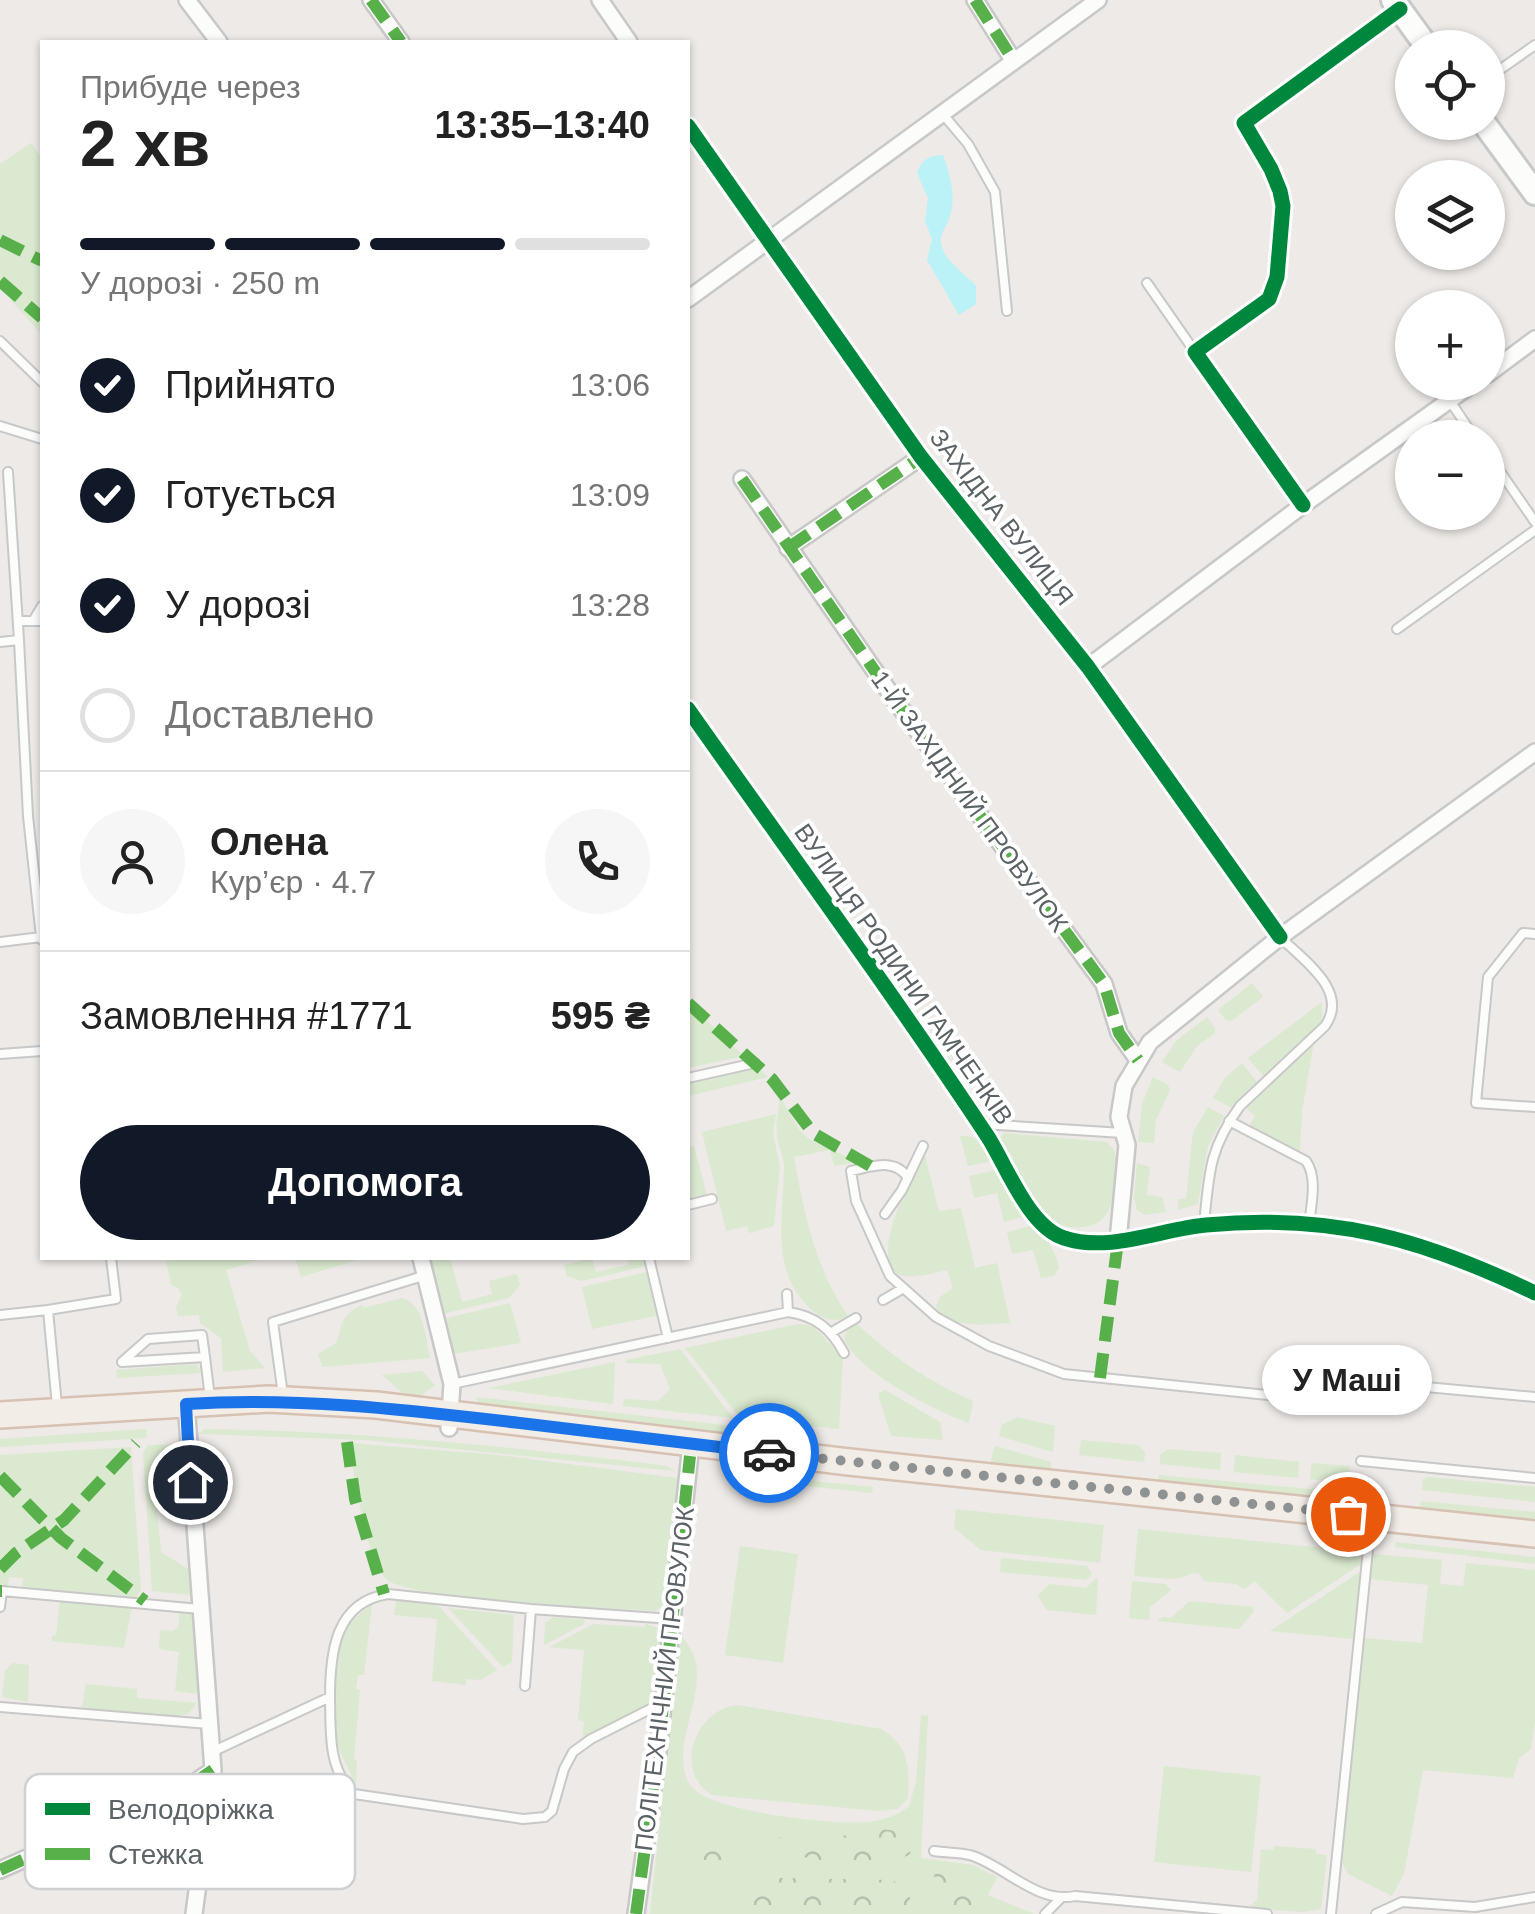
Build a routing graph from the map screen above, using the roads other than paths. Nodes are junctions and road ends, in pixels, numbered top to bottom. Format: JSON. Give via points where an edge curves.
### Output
{"nodes":[{"id":1,"x":187,"y":0,"type":"edge"},
{"id":2,"x":371,"y":0,"type":"edge"},
{"id":3,"x":600,"y":0,"type":"edge"},
{"id":4,"x":975,"y":0,"type":"edge"},
{"id":5,"x":1098,"y":0,"type":"edge"},
{"id":6,"x":1397,"y":5,"type":"edge"},
{"id":7,"x":1415,"y":30,"type":"edge"},
{"id":8,"x":217,"y":40,"type":"edge"},
{"id":9,"x":400,"y":40,"type":"edge"},
{"id":10,"x":628,"y":40,"type":"edge"},
{"id":11,"x":1535,"y":45,"type":"edge"},
{"id":12,"x":1013,"y":60,"type":"junction"},
{"id":13,"x":1505,"y":66,"type":"edge"},
{"id":14,"x":942,"y":112,"type":"junction"},
{"id":15,"x":690,"y":129,"type":"edge"},
{"id":16,"x":1496,"y":140,"type":"edge"},
{"id":17,"x":1535,"y":193,"type":"edge"},
{"id":18,"x":768,"y":242,"type":"junction"},
{"id":19,"x":1146,"y":282,"type":"dead end"},
{"id":20,"x":690,"y":298,"type":"edge"},
{"id":21,"x":1007,"y":311,"type":"dead end"},
{"id":22,"x":1535,"y":339,"type":"edge"},
{"id":23,"x":0,"y":340,"type":"edge"},
{"id":24,"x":1195,"y":352,"type":"junction"},
{"id":25,"x":1505,"y":361,"type":"edge"},
{"id":26,"x":40,"y":380,"type":"edge"},
{"id":27,"x":1450,"y":401,"type":"joint"},
{"id":28,"x":1463,"y":420,"type":"edge"},
{"id":29,"x":2,"y":424,"type":"edge"},
{"id":30,"x":40,"y":437,"type":"edge"},
{"id":31,"x":922,"y":457,"type":"junction"},
{"id":32,"x":8,"y":472,"type":"dead end"},
{"id":33,"x":742,"y":479,"type":"dead end"},
{"id":34,"x":1505,"y":479,"type":"edge"},
{"id":35,"x":1303,"y":505,"type":"junction"},
{"id":36,"x":1535,"y":522,"type":"edge"},
{"id":37,"x":1535,"y":530,"type":"edge"},
{"id":38,"x":788,"y":548,"type":"junction"},
{"id":39,"x":18,"y":621,"type":"junction"},
{"id":40,"x":38,"y":621,"type":"edge"},
{"id":41,"x":1396,"y":630,"type":"dead end"},
{"id":42,"x":19,"y":640,"type":"junction"},
{"id":43,"x":0,"y":642,"type":"edge"},
{"id":44,"x":1088,"y":667,"type":"junction"},
{"id":45,"x":690,"y":712,"type":"edge"},
{"id":46,"x":1535,"y":752,"type":"edge"},
{"id":47,"x":40,"y":921,"type":"edge"},
{"id":48,"x":1535,"y":934,"type":"edge"},
{"id":49,"x":1280,"y":937,"type":"junction"},
{"id":50,"x":40,"y":939,"type":"edge"},
{"id":51,"x":0,"y":942,"type":"edge"},
{"id":52,"x":40,"y":1050,"type":"edge"},
{"id":53,"x":0,"y":1054,"type":"edge"},
{"id":54,"x":1138,"y":1060,"type":"junction"},
{"id":55,"x":755,"y":1063,"type":"dead end"},
{"id":56,"x":690,"y":1078,"type":"edge"},
{"id":57,"x":1535,"y":1108,"type":"edge"},
{"id":58,"x":1229,"y":1121,"type":"junction"},
{"id":59,"x":977,"y":1124,"type":"junction"},
{"id":60,"x":1122,"y":1133,"type":"junction"},
{"id":61,"x":923,"y":1146,"type":"dead end"},
{"id":62,"x":908,"y":1178,"type":"junction"},
{"id":63,"x":712,"y":1199,"type":"dead end"},
{"id":64,"x":690,"y":1204,"type":"edge"},
{"id":65,"x":885,"y":1214,"type":"dead end"},
{"id":66,"x":1309,"y":1224,"type":"junction"},
{"id":67,"x":1204,"y":1225,"type":"junction"},
{"id":68,"x":1118,"y":1241,"type":"junction"},
{"id":69,"x":111,"y":1260,"type":"edge"},
{"id":70,"x":421,"y":1260,"type":"edge"},
{"id":71,"x":649,"y":1260,"type":"edge"},
{"id":72,"x":423,"y":1276,"type":"junction"},
{"id":73,"x":902,"y":1289,"type":"junction"},
{"id":74,"x":1535,"y":1293,"type":"edge"},
{"id":75,"x":787,"y":1294,"type":"dead end"},
{"id":76,"x":884,"y":1300,"type":"dead end"},
{"id":77,"x":48,"y":1310,"type":"junction"},
{"id":78,"x":788,"y":1312,"type":"junction"},
{"id":79,"x":0,"y":1315,"type":"edge"},
{"id":80,"x":856,"y":1318,"type":"dead end"},
{"id":81,"x":832,"y":1332,"type":"junction"},
{"id":82,"x":668,"y":1338,"type":"junction"},
{"id":83,"x":844,"y":1353,"type":"dead end"},
{"id":84,"x":205,"y":1357,"type":"junction"},
{"id":85,"x":452,"y":1384,"type":"junction"},
{"id":86,"x":1535,"y":1397,"type":"edge"},
{"id":87,"x":284,"y":1400,"type":"junction"},
{"id":88,"x":195,"y":1407,"type":"junction"},
{"id":89,"x":57,"y":1411,"type":"junction"},
{"id":90,"x":0,"y":1415,"type":"edge"},
{"id":91,"x":450,"y":1422,"type":"junction"},
{"id":92,"x":0,"y":1426,"type":"edge"},
{"id":93,"x":691,"y":1450,"type":"junction"},
{"id":94,"x":1360,"y":1460,"type":"dead end"},
{"id":95,"x":1535,"y":1478,"type":"edge"},
{"id":96,"x":1371,"y":1522,"type":"junction"},
{"id":97,"x":1535,"y":1534,"type":"edge"},
{"id":98,"x":1535,"y":1545,"type":"edge"},
{"id":99,"x":0,"y":1606,"type":"edge"},
{"id":100,"x":200,"y":1609,"type":"junction"},
{"id":101,"x":530,"y":1609,"type":"junction"},
{"id":102,"x":672,"y":1619,"type":"junction"},
{"id":103,"x":525,"y":1686,"type":"dead end"},
{"id":104,"x":330,"y":1697,"type":"junction"},
{"id":105,"x":664,"y":1701,"type":"junction"},
{"id":106,"x":0,"y":1707,"type":"edge"},
{"id":107,"x":209,"y":1724,"type":"junction"},
{"id":108,"x":212,"y":1752,"type":"junction"},
{"id":109,"x":213,"y":1770,"type":"junction"},
{"id":110,"x":207,"y":1774,"type":"edge"},
{"id":111,"x":212,"y":1774,"type":"edge"},
{"id":112,"x":340,"y":1774,"type":"edge"},
{"id":113,"x":355,"y":1794,"type":"edge"},
{"id":114,"x":934,"y":1852,"type":"dead end"},
{"id":115,"x":25,"y":1859,"type":"edge"},
{"id":116,"x":0,"y":1870,"type":"edge"},
{"id":117,"x":197,"y":1889,"type":"edge"},
{"id":118,"x":1535,"y":1897,"type":"edge"},
{"id":119,"x":1060,"y":1900,"type":"junction"},
{"id":120,"x":194,"y":1914,"type":"edge"},
{"id":121,"x":636,"y":1914,"type":"edge"},
{"id":122,"x":1045,"y":1914,"type":"edge"},
{"id":123,"x":1267,"y":1914,"type":"edge"},
{"id":124,"x":1331,"y":1914,"type":"edge"},
{"id":125,"x":1376,"y":1914,"type":"edge"}],
"edges":[{"from":1,"to":8,"type":"street"},
{"from":2,"to":9,"type":"street"},
{"from":3,"to":10,"type":"street"},
{"from":4,"to":12,"type":"street"},
{"from":5,"to":12,"type":"street"},
{"from":6,"to":7,"type":"street"},
{"from":6,"to":24,"type":"street","via":[[1244,123],[1272,169],[1283,206],[1276,277],[1269,299]]},
{"from":11,"to":13,"type":"lane"},
{"from":12,"to":14,"type":"street"},
{"from":14,"to":18,"type":"street"},
{"from":14,"to":21,"type":"lane","via":[[994,192]]},
{"from":15,"to":18,"type":"street","name":"ЗАХІДНА ВУЛИЦЯ"},
{"from":16,"to":17,"type":"street"},
{"from":18,"to":20,"type":"street"},
{"from":18,"to":31,"type":"street","name":"ЗАХІДНА ВУЛИЦЯ"},
{"from":19,"to":24,"type":"lane"},
{"from":22,"to":25,"type":"street"},
{"from":23,"to":26,"type":"lane"},
{"from":24,"to":35,"type":"street"},
{"from":27,"to":28,"type":"lane"},
{"from":27,"to":35,"type":"street"},
{"from":29,"to":30,"type":"lane"},
{"from":31,"to":38,"type":"street"},
{"from":31,"to":44,"type":"street","name":"ЗАХІДНА ВУЛИЦЯ"},
{"from":32,"to":39,"type":"lane"},
{"from":33,"to":38,"type":"street","name":"1-Й ЗАХІДНИЙ ПРОВУЛОК"},
{"from":34,"to":36,"type":"lane"},
{"from":35,"to":44,"type":"street"},
{"from":37,"to":41,"type":"lane"},
{"from":38,"to":54,"type":"street","name":"1-Й ЗАХІДНИЙ ПРОВУЛОК","via":[[1104,984],[1118,1033]]},
{"from":39,"to":40,"type":"lane"},
{"from":39,"to":42,"type":"lane"},
{"from":42,"to":43,"type":"lane"},
{"from":42,"to":47,"type":"lane"},
{"from":44,"to":49,"type":"street","name":"ЗАХІДНА ВУЛИЦЯ"},
{"from":45,"to":59,"type":"street","name":"ВУЛИЦЯ РОДИНИ ГАМЧЕНКІВ"},
{"from":46,"to":49,"type":"street"},
{"from":48,"to":57,"type":"lane","via":[[1523,933],[1488,977],[1476,1103]]},
{"from":49,"to":54,"type":"street","via":[[1150,1042]]},
{"from":49,"to":58,"type":"lane","via":[[1331,992],[1333,1009]]},
{"from":50,"to":51,"type":"lane"},
{"from":52,"to":53,"type":"lane"},
{"from":54,"to":60,"type":"street","via":[[1124,1086]]},
{"from":55,"to":56,"type":"lane"},
{"from":58,"to":66,"type":"lane","via":[[1306,1161],[1313,1180]]},
{"from":58,"to":67,"type":"lane","via":[[1212,1157]]},
{"from":59,"to":60,"type":"lane"},
{"from":59,"to":68,"type":"street","name":"ВУЛИЦЯ РОДИНИ ГАМЧЕНКІВ","via":[[1041,1224],[1064,1238]]},
{"from":60,"to":68,"type":"street","via":[[1127,1145]]},
{"from":61,"to":62,"type":"lane"},
{"from":62,"to":65,"type":"lane"},
{"from":62,"to":73,"type":"lane","via":[[893,1166],[851,1172],[875,1248]]},
{"from":63,"to":64,"type":"lane"},
{"from":66,"to":67,"type":"street"},
{"from":66,"to":74,"type":"street","via":[[1416,1242]]},
{"from":67,"to":68,"type":"street"},
{"from":69,"to":77,"type":"lane","via":[[116,1299]]},
{"from":70,"to":72,"type":"street"},
{"from":71,"to":82,"type":"lane"},
{"from":72,"to":85,"type":"street"},
{"from":72,"to":87,"type":"lane","via":[[273,1322]]},
{"from":73,"to":76,"type":"lane"},
{"from":73,"to":86,"type":"lane","via":[[966,1335],[1064,1374],[1335,1402],[1372,1382]]},
{"from":75,"to":78,"type":"lane"},
{"from":77,"to":79,"type":"lane"},
{"from":77,"to":89,"type":"lane"},
{"from":78,"to":81,"type":"lane"},
{"from":78,"to":82,"type":"lane"},
{"from":80,"to":81,"type":"lane"},
{"from":81,"to":83,"type":"lane"},
{"from":82,"to":85,"type":"lane"},
{"from":84,"to":84,"type":"lane","via":[[202,1335],[148,1339],[122,1362]]},
{"from":84,"to":88,"type":"lane"},
{"from":85,"to":91,"type":"street"},
{"from":87,"to":88,"type":"main road"},
{"from":87,"to":91,"type":"main road","via":[[376,1406]]},
{"from":88,"to":89,"type":"main road"},
{"from":88,"to":91,"type":"main road"},
{"from":88,"to":92,"type":"main road"},
{"from":88,"to":100,"type":"street"},
{"from":89,"to":90,"type":"main road"},
{"from":91,"to":93,"type":"main road"},
{"from":93,"to":96,"type":"main road"},
{"from":93,"to":102,"type":"street","name":"ПОЛІТЕХНІЧНИЙ ПРОВУЛОК"},
{"from":94,"to":95,"type":"lane"},
{"from":96,"to":97,"type":"main road"},
{"from":96,"to":98,"type":"main road"},
{"from":96,"to":124,"type":"lane"},
{"from":99,"to":100,"type":"lane","via":[[2,1590]]},
{"from":100,"to":107,"type":"street"},
{"from":101,"to":102,"type":"lane"},
{"from":101,"to":103,"type":"lane"},
{"from":101,"to":104,"type":"lane","via":[[378,1596],[338,1631]]},
{"from":102,"to":105,"type":"street","name":"ПОЛІТЕХНІЧНИЙ ПРОВУЛОК"},
{"from":104,"to":108,"type":"lane"},
{"from":104,"to":112,"type":"lane"},
{"from":105,"to":113,"type":"lane","via":[[580,1746],[567,1760],[545,1817]]},
{"from":105,"to":121,"type":"street","name":"ПОЛІТЕХНІЧНИЙ ПРОВУЛОК"},
{"from":106,"to":107,"type":"lane"},
{"from":107,"to":108,"type":"street"},
{"from":108,"to":109,"type":"street"},
{"from":109,"to":110,"type":"street"},
{"from":109,"to":111,"type":"street"},
{"from":114,"to":119,"type":"lane","via":[[974,1856]]},
{"from":115,"to":116,"type":"street"},
{"from":117,"to":120,"type":"street"},
{"from":118,"to":125,"type":"lane","via":[[1475,1907],[1402,1902]]},
{"from":119,"to":122,"type":"lane"},
{"from":119,"to":123,"type":"lane","via":[[1075,1896]]}]}
